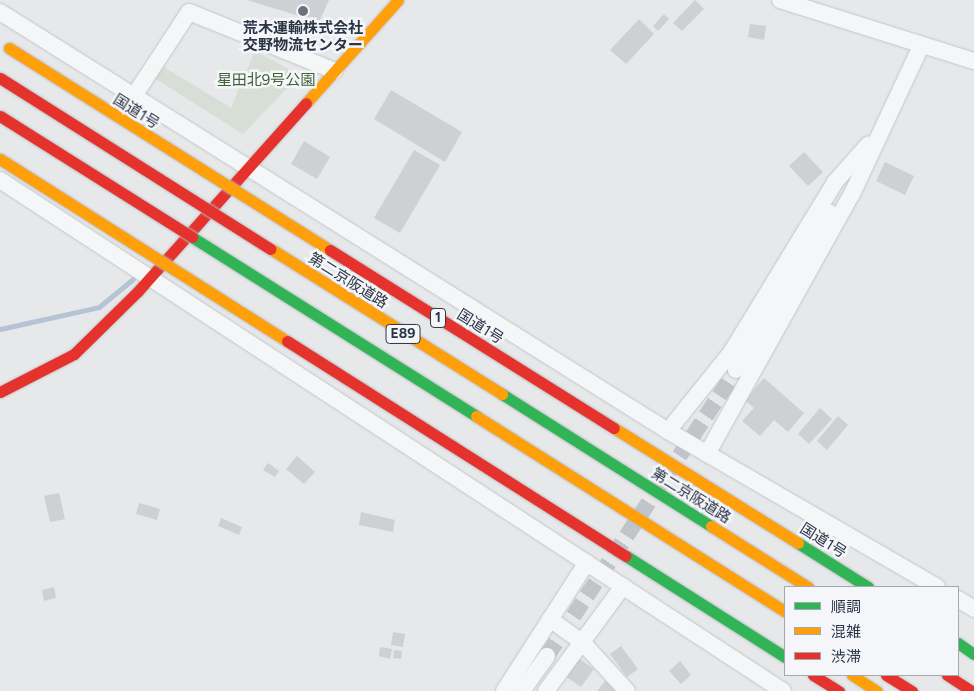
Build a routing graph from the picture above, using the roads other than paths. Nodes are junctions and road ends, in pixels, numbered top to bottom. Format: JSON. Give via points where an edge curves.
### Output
{"nodes":[{"id":1,"x":398,"y":0,"type":"edge"},
{"id":2,"x":780,"y":0,"type":"edge"},
{"id":3,"x":0,"y":12,"type":"edge"},
{"id":4,"x":0,"y":43,"type":"edge"},
{"id":5,"x":921,"y":46,"type":"junction"},
{"id":6,"x":974,"y":61,"type":"edge"},
{"id":7,"x":335,"y":71,"type":"junction"},
{"id":8,"x":102,"y":76,"type":"junction"},
{"id":9,"x":0,"y":78,"type":"edge"},
{"id":10,"x":134,"y":96,"type":"junction"},
{"id":11,"x":107,"y":112,"type":"junction"},
{"id":12,"x":0,"y":116,"type":"edge"},
{"id":13,"x":877,"y":134,"type":"junction"},
{"id":14,"x":0,"y":159,"type":"edge"},
{"id":15,"x":247,"y":167,"type":"junction"},
{"id":16,"x":0,"y":180,"type":"edge"},
{"id":17,"x":359,"y":269,"type":"junction"},
{"id":18,"x":150,"y":278,"type":"junction"},
{"id":19,"x":486,"y":318,"type":"junction"},
{"id":20,"x":736,"y":370,"type":"tunnel mouth"},
{"id":21,"x":0,"y":392,"type":"edge"},
{"id":22,"x":668,"y":431,"type":"junction"},
{"id":23,"x":707,"y":454,"type":"junction"},
{"id":24,"x":622,"y":470,"type":"junction"},
{"id":25,"x":607,"y":499,"type":"junction"},
{"id":26,"x":736,"y":526,"type":"dead end"},
{"id":27,"x":772,"y":543,"type":"dead end"},
{"id":28,"x":587,"y":562,"type":"junction"},
{"id":29,"x":623,"y":586,"type":"junction"},
{"id":30,"x":806,"y":586,"type":"edge"},
{"id":31,"x":844,"y":586,"type":"edge"},
{"id":32,"x":866,"y":586,"type":"edge"},
{"id":33,"x":935,"y":586,"type":"edge"},
{"id":34,"x":959,"y":601,"type":"edge"},
{"id":35,"x":974,"y":609,"type":"edge"},
{"id":36,"x":784,"y":610,"type":"edge"},
{"id":37,"x":762,"y":613,"type":"dead end"},
{"id":38,"x":550,"y":619,"type":"junction"},
{"id":39,"x":584,"y":642,"type":"junction"},
{"id":40,"x":959,"y":644,"type":"edge"},
{"id":41,"x":974,"y":654,"type":"edge"},
{"id":42,"x":547,"y":656,"type":"tunnel mouth"},
{"id":43,"x":784,"y":656,"type":"edge"},
{"id":44,"x":816,"y":676,"type":"edge"},
{"id":45,"x":854,"y":676,"type":"edge"},
{"id":46,"x":888,"y":676,"type":"edge"},
{"id":47,"x":949,"y":676,"type":"edge"},
{"id":48,"x":504,"y":691,"type":"edge"},
{"id":49,"x":522,"y":691,"type":"edge"},
{"id":50,"x":546,"y":691,"type":"edge"},
{"id":51,"x":627,"y":691,"type":"edge"},
{"id":52,"x":783,"y":691,"type":"edge"},
{"id":53,"x":839,"y":691,"type":"edge"},
{"id":54,"x":877,"y":691,"type":"edge"},
{"id":55,"x":912,"y":691,"type":"edge"},
{"id":56,"x":972,"y":691,"type":"edge"}],
"edges":[{"from":1,"to":7,"type":"main road"},
{"from":2,"to":5,"type":"street"},
{"from":3,"to":8,"type":"street"},
{"from":4,"to":11,"type":"main road","name":"国道1号","number":"1","bridge":true},
{"from":5,"to":6,"type":"street"},
{"from":5,"to":13,"type":"street"},
{"from":7,"to":10,"type":"street","via":[[189,12]]},
{"from":7,"to":15,"type":"main road"},
{"from":8,"to":10,"type":"street"},
{"from":8,"to":11,"type":"street"},
{"from":9,"to":24,"type":"main road","name":"第二京阪道路","number":"E89","bridge":true},
{"from":10,"to":15,"type":"street"},
{"from":11,"to":17,"type":"main road","name":"国道1号","number":"1","bridge":true},
{"from":12,"to":25,"type":"main road","number":"E89","bridge":true},
{"from":13,"to":20,"type":"street"},
{"from":13,"to":22,"type":"street","via":[[836,182],[732,351]]},
{"from":13,"to":23,"type":"street","via":[[852,194]]},
{"from":14,"to":43,"type":"main road","bridge":true},
{"from":15,"to":18,"type":"main road"},
{"from":15,"to":19,"type":"street"},
{"from":16,"to":18,"type":"street"},
{"from":17,"to":19,"type":"street","via":[[440,311]]},
{"from":17,"to":32,"type":"main road","name":"国道1号","number":"1","bridge":true},
{"from":18,"to":21,"type":"main road","via":[[74,354]]},
{"from":18,"to":28,"type":"street"},
{"from":19,"to":22,"type":"street"},
{"from":22,"to":23,"type":"street"},
{"from":23,"to":33,"type":"street"},
{"from":24,"to":26,"type":"main road","bridge":true},
{"from":24,"to":30,"type":"main road","name":"第二京阪道路","number":"E89","bridge":true},
{"from":25,"to":36,"type":"main road","number":"E89","bridge":true},
{"from":25,"to":37,"type":"main road","bridge":true},
{"from":27,"to":31,"type":"main road"},
{"from":28,"to":29,"type":"street"},
{"from":28,"to":38,"type":"street"},
{"from":29,"to":39,"type":"street"},
{"from":29,"to":52,"type":"street"},
{"from":34,"to":35,"type":"street"},
{"from":38,"to":39,"type":"street"},
{"from":38,"to":48,"type":"street"},
{"from":39,"to":50,"type":"street"},
{"from":39,"to":51,"type":"street"},
{"from":40,"to":41,"type":"main road"},
{"from":42,"to":49,"type":"street"},
{"from":44,"to":53,"type":"main road"},
{"from":45,"to":54,"type":"main road"},
{"from":46,"to":55,"type":"main road"},
{"from":47,"to":56,"type":"main road"}]}
